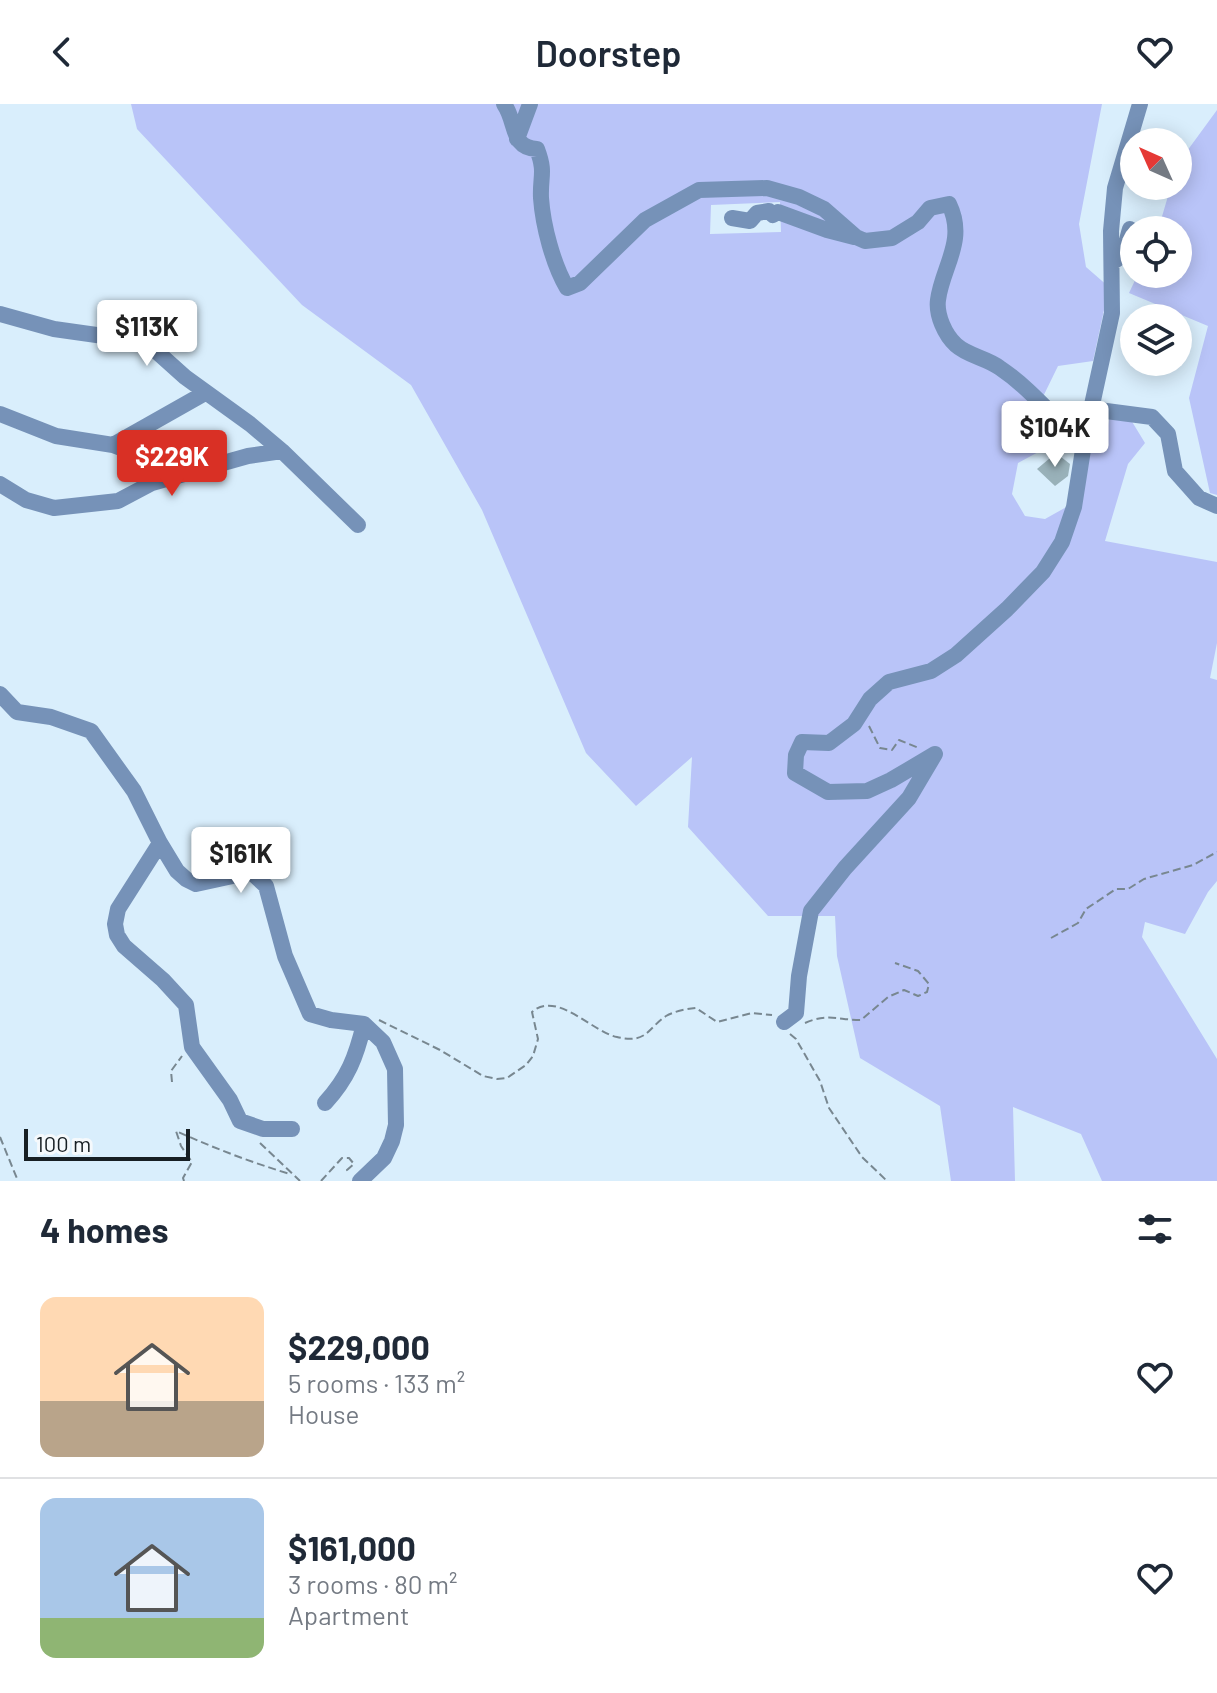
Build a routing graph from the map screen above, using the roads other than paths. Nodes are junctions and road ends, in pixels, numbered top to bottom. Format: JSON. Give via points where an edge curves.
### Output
{"nodes":[{"id":1,"x":504,"y":104,"type":"edge"},
{"id":2,"x":530,"y":104,"type":"edge"},
{"id":3,"x":1140,"y":104,"type":"edge"},
{"id":4,"x":517,"y":140,"type":"junction"},
{"id":5,"x":732,"y":218,"type":"dead end"},
{"id":6,"x":856,"y":237,"type":"junction"},
{"id":7,"x":1120,"y":258,"type":"edge"},
{"id":8,"x":1112,"y":262,"type":"junction"},
{"id":9,"x":0,"y":314,"type":"edge"},
{"id":10,"x":205,"y":393,"type":"junction"},
{"id":11,"x":1091,"y":409,"type":"junction"},
{"id":12,"x":0,"y":414,"type":"edge"},
{"id":13,"x":1085,"y":437,"type":"junction"},
{"id":14,"x":113,"y":445,"type":"junction"},
{"id":15,"x":282,"y":451,"type":"junction"},
{"id":16,"x":152,"y":483,"type":"junction"},
{"id":17,"x":0,"y":484,"type":"edge"},
{"id":18,"x":1217,"y":506,"type":"edge"},
{"id":19,"x":358,"y":525,"type":"dead end"},
{"id":20,"x":0,"y":694,"type":"edge"},
{"id":21,"x":160,"y":843,"type":"junction"},
{"id":22,"x":784,"y":1022,"type":"road end"},
{"id":23,"x":364,"y":1024,"type":"junction"},
{"id":24,"x":325,"y":1103,"type":"dead end"},
{"id":25,"x":292,"y":1129,"type":"dead end"},
{"id":26,"x":360,"y":1181,"type":"edge"}],
"edges":[{"from":1,"to":4,"type":"street"},
{"from":2,"to":4,"type":"street"},
{"from":3,"to":8,"type":"street","via":[[1115,188]]},
{"from":4,"to":6,"type":"street","via":[[537,149],[544,168],[541,198],[567,288],[580,283],[645,220],[699,190],[767,188],[799,197],[824,209]]},
{"from":5,"to":6,"type":"street","via":[[750,221],[757,213],[778,212]]},
{"from":6,"to":13,"type":"street","via":[[892,238],[930,208],[949,204],[954,252],[938,300],[947,333],[957,346],[1019,381],[1073,435]]},
{"from":7,"to":8,"type":"street"},
{"from":8,"to":11,"type":"street","via":[[1112,313]]},
{"from":9,"to":10,"type":"street","via":[[54,329],[146,342]]},
{"from":10,"to":14,"type":"street"},
{"from":10,"to":15,"type":"street"},
{"from":11,"to":13,"type":"street"},
{"from":11,"to":18,"type":"street","via":[[1152,417],[1168,434],[1175,471],[1199,498]]},
{"from":12,"to":14,"type":"street","via":[[56,436]]},
{"from":13,"to":22,"type":"street","via":[[1074,507],[1062,542],[1043,572],[956,655],[931,671],[889,682],[854,724],[829,743],[802,742],[795,773],[828,792],[867,791],[935,754],[909,798],[811,911],[796,1013]]},
{"from":14,"to":16,"type":"street","via":[[137,458]]},
{"from":15,"to":16,"type":"street"},
{"from":15,"to":19,"type":"street"},
{"from":16,"to":17,"type":"street","via":[[118,501],[54,508],[26,500]]},
{"from":20,"to":21,"type":"street","via":[[17,712],[91,731],[134,791]]},
{"from":21,"to":23,"type":"street","via":[[177,871],[196,884],[255,867],[310,1014]]},
{"from":21,"to":25,"type":"street","via":[[118,909],[117,935],[186,1005],[192,1047],[236,1116],[254,1128]]},
{"from":23,"to":24,"type":"street","via":[[349,1071]]},
{"from":23,"to":26,"type":"street","via":[[383,1042],[395,1069],[396,1125],[384,1158]]}]}
